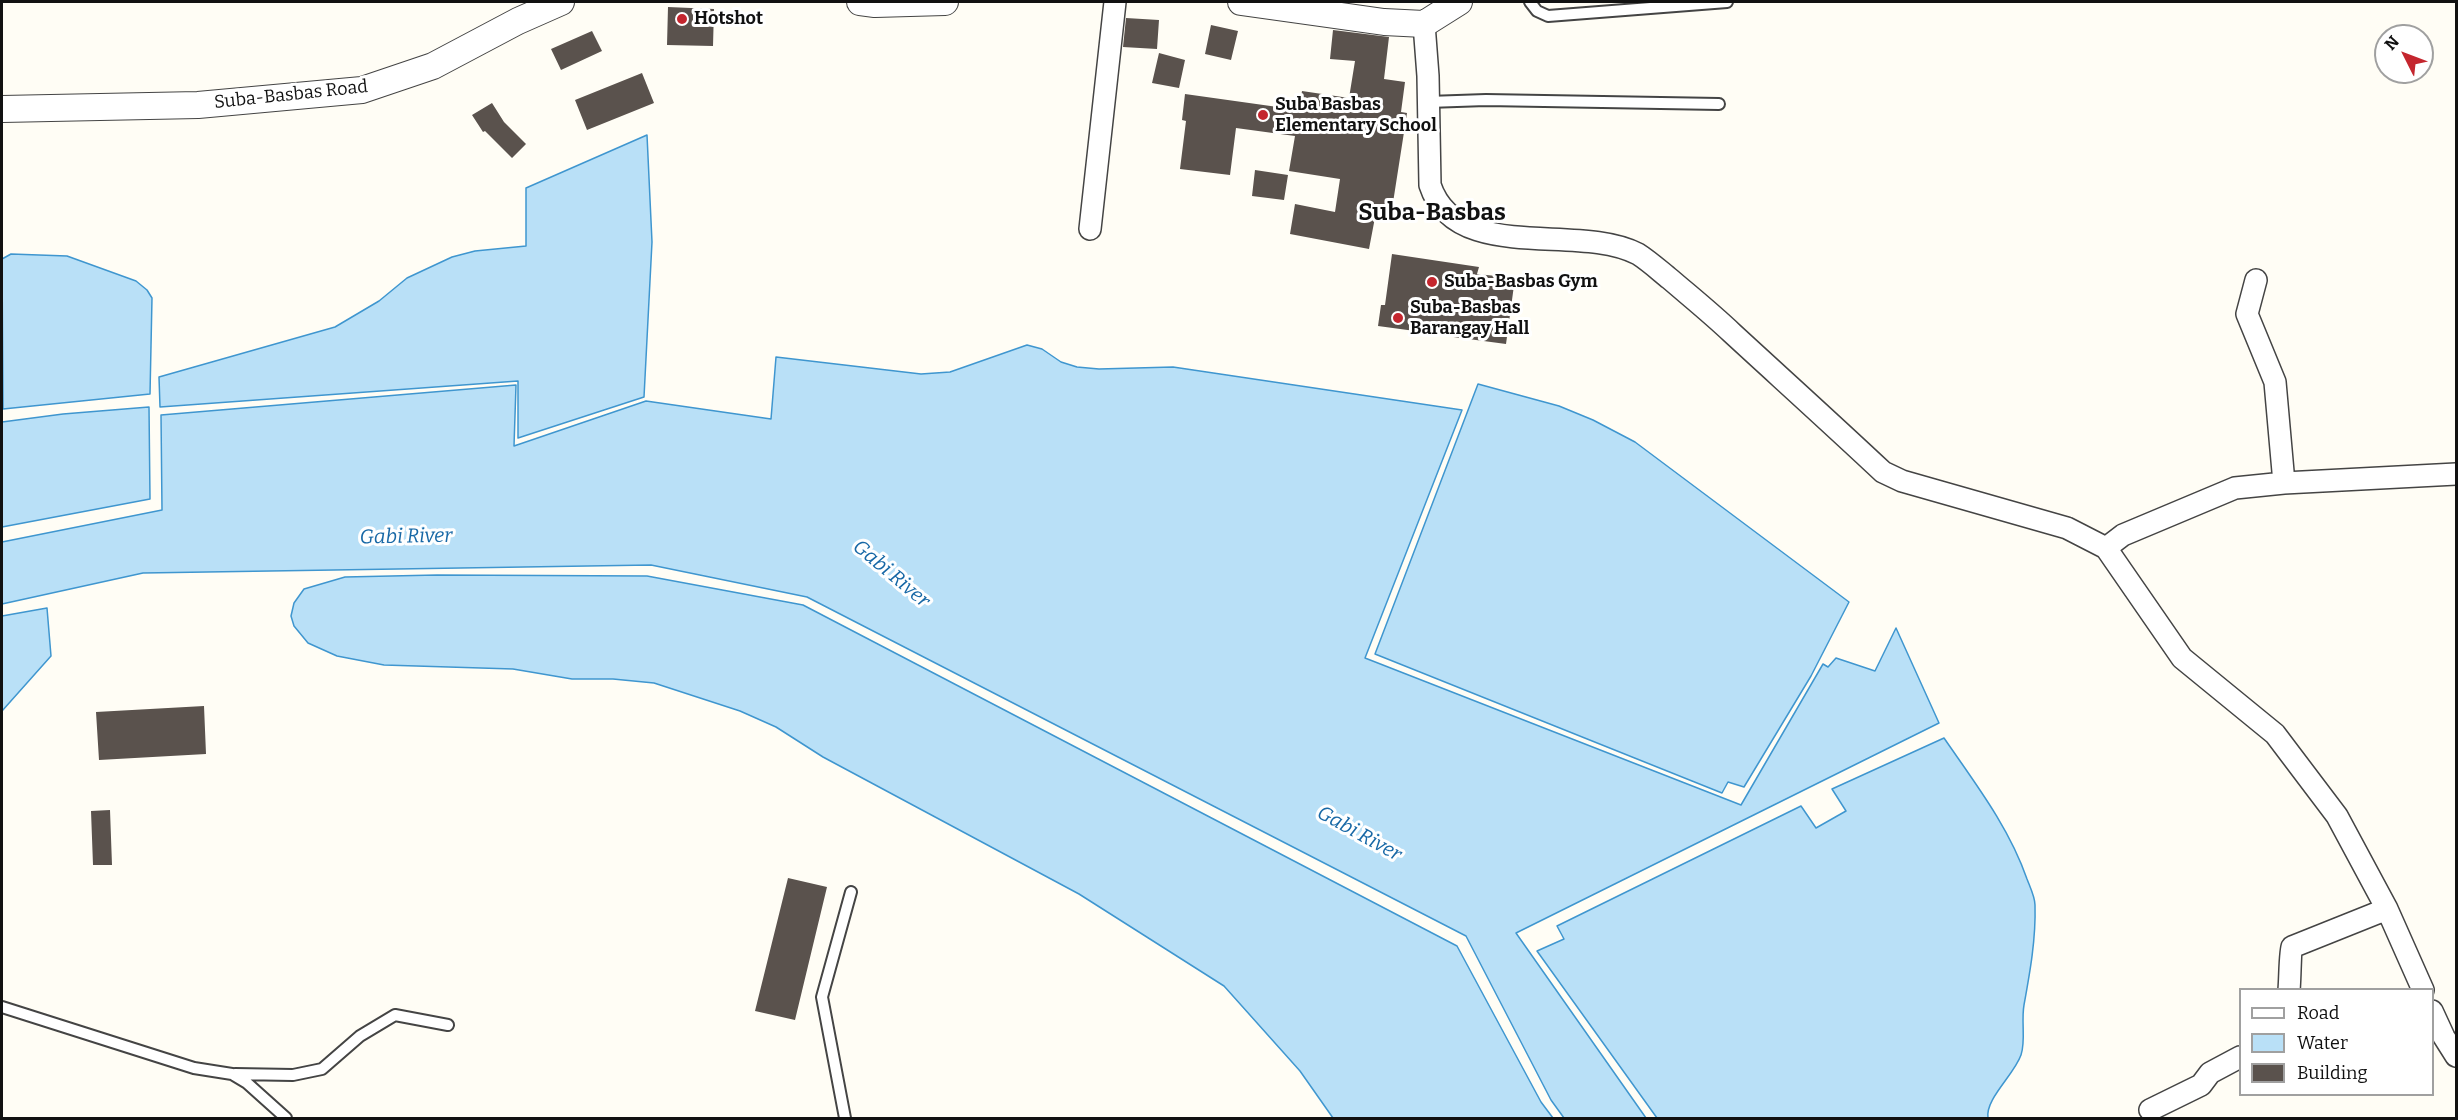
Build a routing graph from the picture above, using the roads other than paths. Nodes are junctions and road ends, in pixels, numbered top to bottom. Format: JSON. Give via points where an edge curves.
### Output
{"nodes":[{"id":1,"x":561,"y":2,"type":"edge"},
{"id":2,"x":860,"y":2,"type":"edge"},
{"id":3,"x":945,"y":2,"type":"edge"},
{"id":4,"x":1115,"y":2,"type":"edge"},
{"id":5,"x":1241,"y":2,"type":"edge"},
{"id":6,"x":1459,"y":2,"type":"edge"},
{"id":7,"x":1530,"y":2,"type":"edge"},
{"id":8,"x":1727,"y":2,"type":"edge"},
{"id":9,"x":1273,"y":4,"type":"edge"},
{"id":10,"x":1638,"y":6,"type":"edge"},
{"id":11,"x":1424,"y":24,"type":"junction"},
{"id":12,"x":1428,"y":102,"type":"junction"},
{"id":13,"x":1719,"y":104,"type":"dead end"},
{"id":14,"x":2,"y":109,"type":"edge"},
{"id":15,"x":1090,"y":230,"type":"dead end"},
{"id":16,"x":2256,"y":280,"type":"dead end"},
{"id":17,"x":2457,"y":474,"type":"edge"},
{"id":18,"x":2284,"y":483,"type":"junction"},
{"id":19,"x":2106,"y":548,"type":"junction"},
{"id":20,"x":851,"y":892,"type":"dead end"},
{"id":21,"x":2387,"y":909,"type":"junction"},
{"id":22,"x":2289,"y":988,"type":"edge"},
{"id":23,"x":2422,"y":988,"type":"edge"},
{"id":24,"x":2,"y":1007,"type":"edge"},
{"id":25,"x":2434,"y":1013,"type":"edge"},
{"id":26,"x":448,"y":1025,"type":"dead end"},
{"id":27,"x":2457,"y":1056,"type":"edge"},
{"id":28,"x":2239,"y":1058,"type":"edge"},
{"id":29,"x":232,"y":1074,"type":"junction"},
{"id":30,"x":2150,"y":1110,"type":"dead end"},
{"id":31,"x":286,"y":1119,"type":"edge"},
{"id":32,"x":845,"y":1119,"type":"edge"}],
"edges":[{"from":1,"to":14,"type":"street","name":"Suba-Basbas Road","via":[[433,66],[362,90],[198,105]]},
{"from":2,"to":3,"type":"street"},
{"from":4,"to":15,"type":"street"},
{"from":5,"to":9,"type":"street"},
{"from":6,"to":11,"type":"street"},
{"from":7,"to":10,"type":"lane","via":[[1548,16]]},
{"from":8,"to":10,"type":"lane"},
{"from":9,"to":11,"type":"street","via":[[1384,22]]},
{"from":11,"to":12,"type":"street"},
{"from":12,"to":13,"type":"lane"},
{"from":12,"to":19,"type":"street","via":[[1430,184],[1453,219],[1469,228],[1516,237],[1580,240],[1638,254],[1705,308],[1883,472],[1902,481],[2067,528]]},
{"from":16,"to":18,"type":"street","via":[[2247,314],[2275,382]]},
{"from":17,"to":18,"type":"street"},
{"from":18,"to":19,"type":"street","via":[[2235,488],[2123,535]]},
{"from":19,"to":21,"type":"street","via":[[2182,658],[2275,734],[2337,816]]},
{"from":20,"to":32,"type":"lane","via":[[822,997]]},
{"from":21,"to":22,"type":"street","via":[[2292,947]]},
{"from":21,"to":23,"type":"street"},
{"from":24,"to":29,"type":"lane","via":[[194,1068]]},
{"from":25,"to":27,"type":"street"},
{"from":26,"to":29,"type":"lane","via":[[395,1015],[360,1036],[322,1069],[293,1075]]},
{"from":28,"to":30,"type":"street","via":[[2210,1073],[2201,1085]]},
{"from":29,"to":31,"type":"lane"}]}
